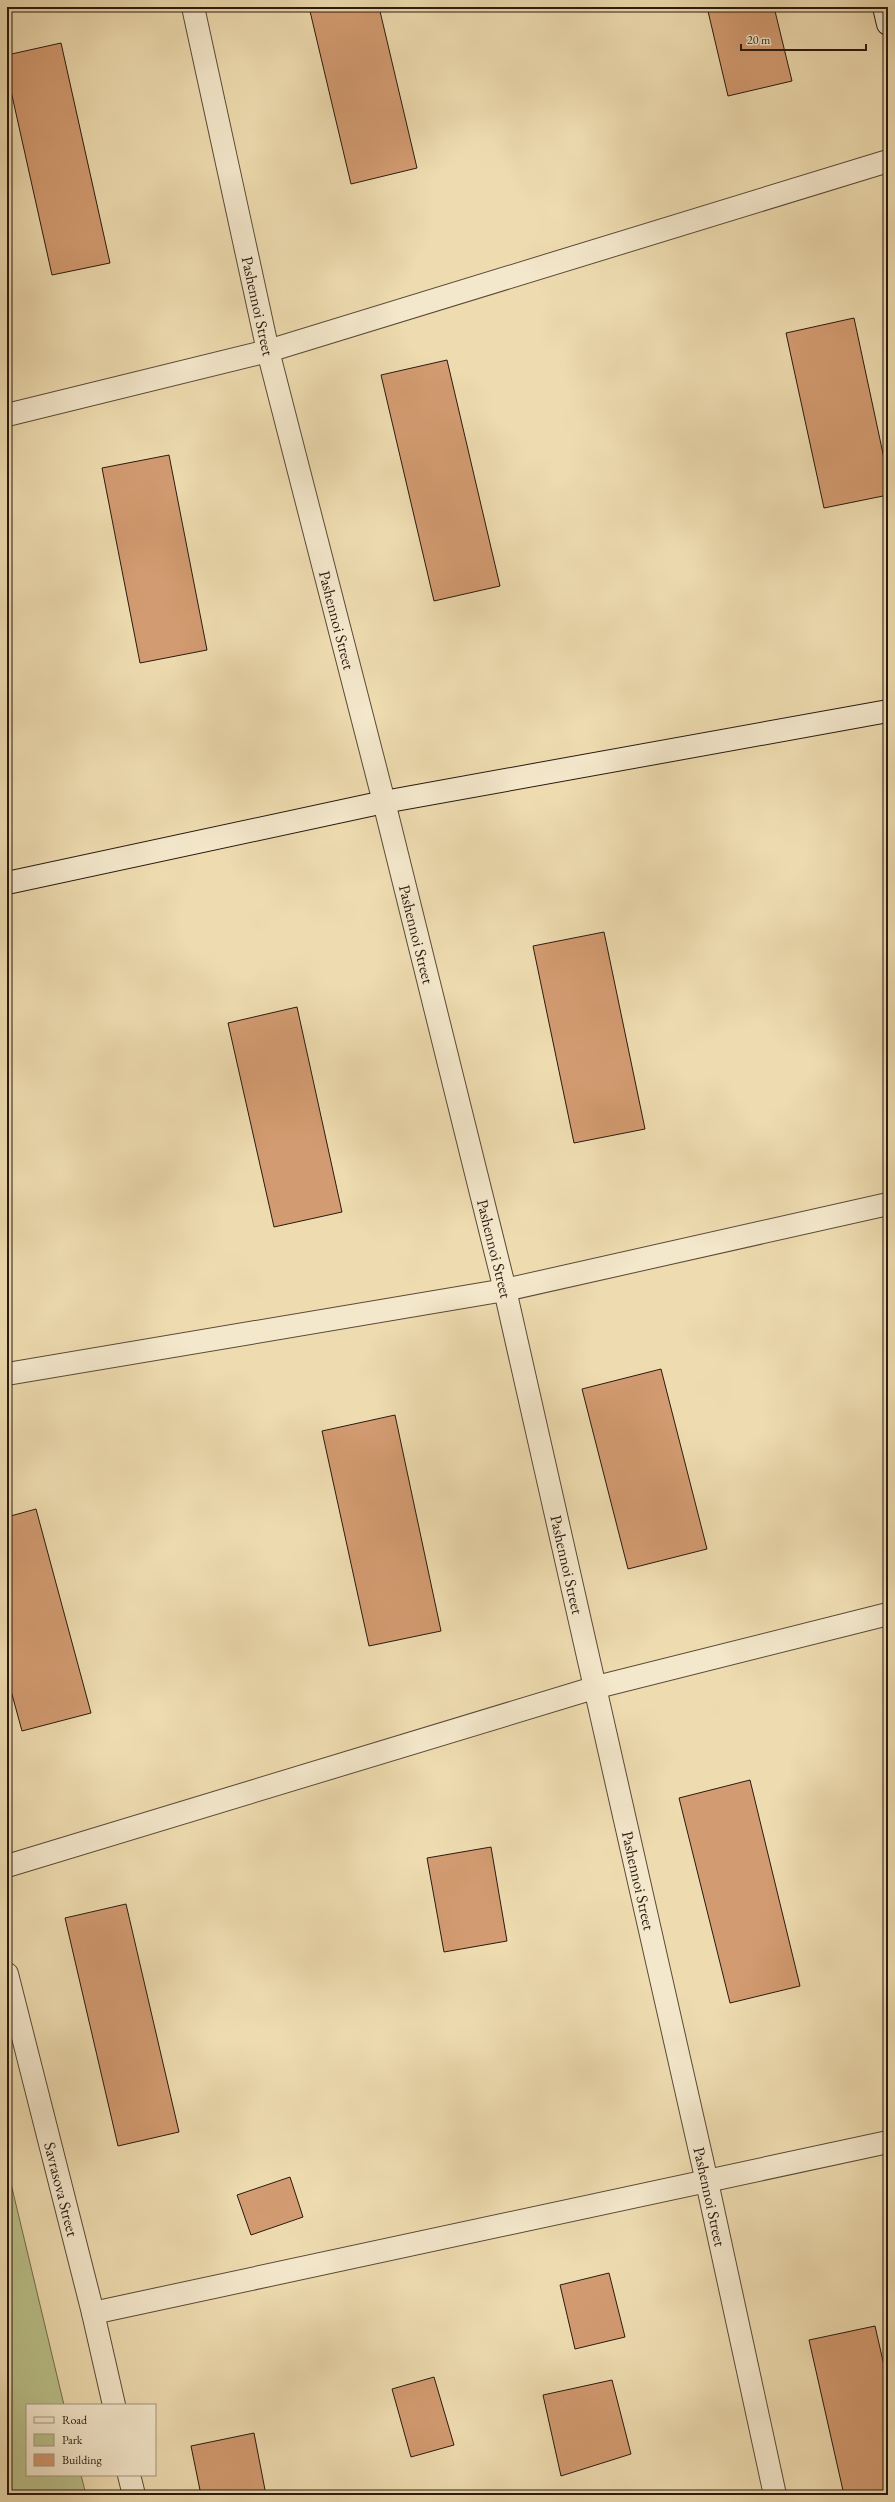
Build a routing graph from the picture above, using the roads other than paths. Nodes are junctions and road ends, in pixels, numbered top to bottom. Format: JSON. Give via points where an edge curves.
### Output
{"nodes":[{"id":1,"x":194,"y":7,"type":"edge"},
{"id":2,"x":884,"y":7,"type":"edge"},
{"id":3,"x":888,"y":24,"type":"edge"},
{"id":4,"x":888,"y":161,"type":"edge"},
{"id":5,"x":268,"y":351,"type":"junction"},
{"id":6,"x":7,"y":415,"type":"edge"},
{"id":7,"x":888,"y":711,"type":"edge"},
{"id":8,"x":384,"y":802,"type":"junction"},
{"id":9,"x":7,"y":883,"type":"edge"},
{"id":10,"x":888,"y":1204,"type":"edge"},
{"id":11,"x":505,"y":1290,"type":"junction"},
{"id":12,"x":7,"y":1374,"type":"edge"},
{"id":13,"x":888,"y":1614,"type":"edge"},
{"id":14,"x":597,"y":1687,"type":"junction"},
{"id":15,"x":7,"y":1866,"type":"edge"},
{"id":16,"x":7,"y":1974,"type":"edge"},
{"id":17,"x":888,"y":2142,"type":"edge"},
{"id":18,"x":708,"y":2182,"type":"junction"},
{"id":19,"x":93,"y":2313,"type":"junction"},
{"id":20,"x":114,"y":2404,"type":"edge"},
{"id":21,"x":129,"y":2476,"type":"edge"},
{"id":22,"x":134,"y":2495,"type":"edge"},
{"id":23,"x":775,"y":2495,"type":"edge"}],
"edges":[{"from":1,"to":5,"type":"street","name":"Pashennoi Street"},
{"from":2,"to":3,"type":"street"},
{"from":4,"to":5,"type":"street"},
{"from":5,"to":6,"type":"street"},
{"from":5,"to":8,"type":"street","name":"Pashennoi Street"},
{"from":7,"to":8,"type":"street"},
{"from":8,"to":9,"type":"street"},
{"from":8,"to":11,"type":"street","name":"Pashennoi Street"},
{"from":10,"to":11,"type":"street"},
{"from":11,"to":12,"type":"street"},
{"from":11,"to":14,"type":"street","name":"Pashennoi Street"},
{"from":13,"to":14,"type":"street"},
{"from":14,"to":15,"type":"street"},
{"from":14,"to":18,"type":"street","name":"Pashennoi Street"},
{"from":16,"to":19,"type":"street","name":"Savrasova Street"},
{"from":17,"to":18,"type":"street"},
{"from":18,"to":19,"type":"street"},
{"from":18,"to":23,"type":"street","name":"Pashennoi Street"},
{"from":19,"to":20,"type":"street","name":"Savrasova Street"},
{"from":21,"to":22,"type":"street"}]}
